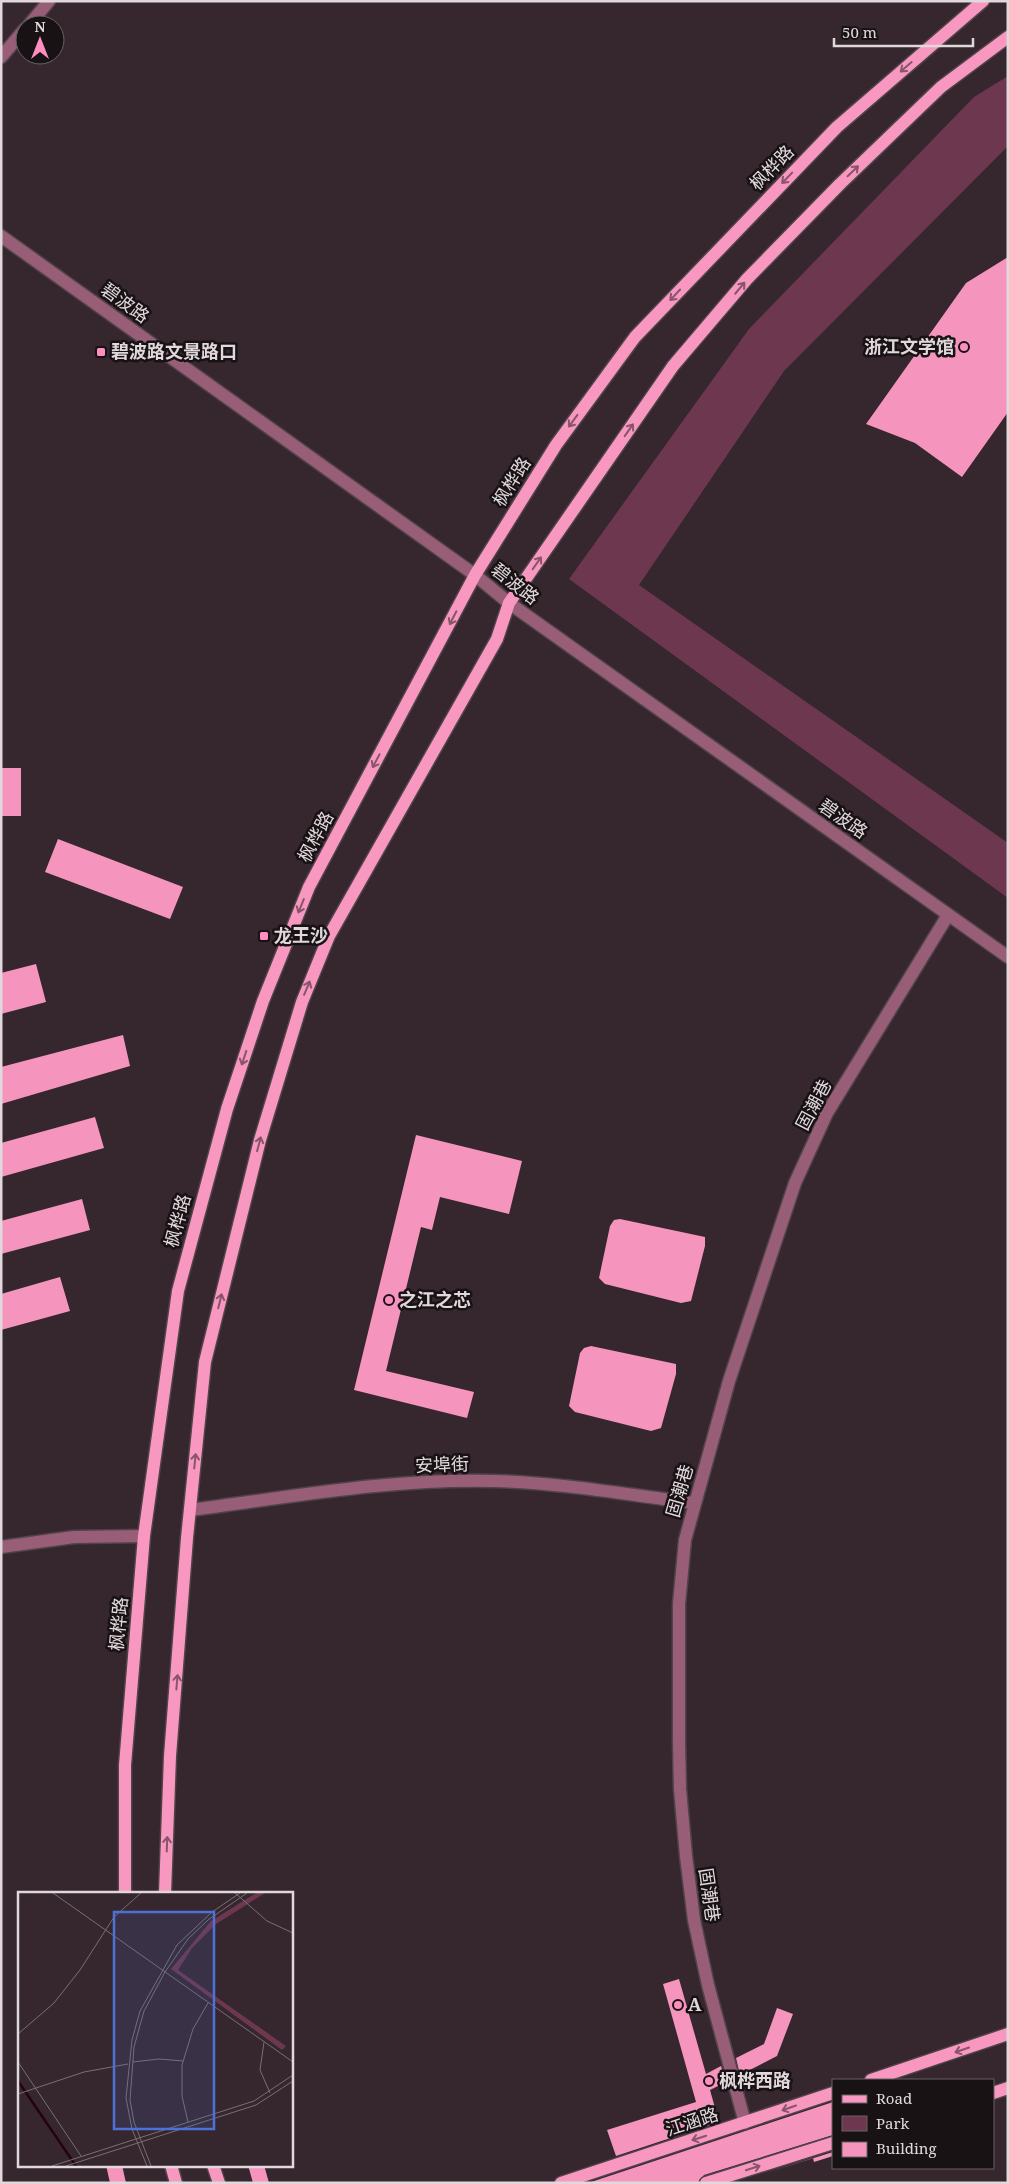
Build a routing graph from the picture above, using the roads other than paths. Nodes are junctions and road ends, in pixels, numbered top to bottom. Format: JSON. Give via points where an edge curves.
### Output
{"nodes":[{"id":1,"x":50,"y":1,"type":"edge"},
{"id":2,"x":983,"y":1,"type":"edge"},
{"id":3,"x":38,"y":15,"type":"edge"},
{"id":4,"x":1008,"y":38,"type":"edge"},
{"id":5,"x":15,"y":41,"type":"edge"},
{"id":6,"x":1,"y":57,"type":"edge"},
{"id":7,"x":1,"y":236,"type":"edge"},
{"id":8,"x":475,"y":575,"type":"junction"},
{"id":9,"x":509,"y":603,"type":"junction"},
{"id":10,"x":948,"y":915,"type":"junction"},
{"id":11,"x":1008,"y":957,"type":"edge"},
{"id":12,"x":695,"y":1503,"type":"junction"},
{"id":13,"x":190,"y":1510,"type":"junction"},
{"id":14,"x":144,"y":1536,"type":"junction"},
{"id":15,"x":1,"y":1546,"type":"edge"},
{"id":16,"x":125,"y":1892,"type":"edge"},
{"id":17,"x":165,"y":1892,"type":"edge"},
{"id":18,"x":1008,"y":2034,"type":"edge"},
{"id":19,"x":874,"y":2079,"type":"edge"},
{"id":20,"x":1008,"y":2088,"type":"edge"},
{"id":21,"x":832,"y":2093,"type":"edge"},
{"id":22,"x":994,"y":2093,"type":"edge"},
{"id":23,"x":745,"y":2123,"type":"junction"},
{"id":24,"x":832,"y":2143,"type":"edge"},
{"id":25,"x":171,"y":2166,"type":"edge"},
{"id":26,"x":213,"y":2166,"type":"edge"},
{"id":27,"x":176,"y":2183,"type":"edge"},
{"id":28,"x":219,"y":2183,"type":"edge"},
{"id":29,"x":561,"y":2183,"type":"edge"},
{"id":30,"x":706,"y":2183,"type":"edge"}],
"edges":[{"from":1,"to":3,"type":"street"},
{"from":2,"to":8,"type":"main road","name":"枫桦路","one_way":true,"via":[[837,127],[635,338],[556,445]]},
{"from":9,"to":4,"type":"main road","one_way":true,"via":[[674,366],[747,279],[940,88]]},
{"from":5,"to":6,"type":"street"},
{"from":7,"to":8,"type":"street","name":"碧波路"},
{"from":8,"to":9,"type":"street","name":"碧波路"},
{"from":8,"to":14,"type":"main road","name":"枫桦路","one_way":true,"via":[[309,887],[263,1001],[227,1109],[178,1291]]},
{"from":9,"to":10,"type":"street","name":"碧波路"},
{"from":13,"to":9,"type":"main road","one_way":true,"via":[[205,1362],[260,1140],[302,1002],[329,936],[497,639]]},
{"from":10,"to":11,"type":"street","name":"碧波路"},
{"from":10,"to":12,"type":"street","name":"固潮巷","via":[[827,1113],[795,1183],[729,1381]]},
{"from":12,"to":13,"type":"street","name":"安埠街","via":[[558,1486],[453,1481],[370,1487]]},
{"from":12,"to":23,"type":"street","name":"固潮巷","via":[[685,1540],[678,1604],[680,1789],[694,1920]]},
{"from":17,"to":13,"type":"main road","one_way":true,"via":[[170,1756]]},
{"from":14,"to":15,"type":"street","via":[[74,1538]]},
{"from":14,"to":16,"type":"main road","name":"枫桦路","via":[[125,1765]]},
{"from":18,"to":19,"type":"main road","one_way":true},
{"from":20,"to":22,"type":"main road"},
{"from":21,"to":23,"type":"main road","name":"江涵路","one_way":true},
{"from":23,"to":29,"type":"main road","name":"江涵路","one_way":true},
{"from":30,"to":24,"type":"main road","one_way":true},
{"from":25,"to":27,"type":"main road"},
{"from":26,"to":28,"type":"main road"}]}
